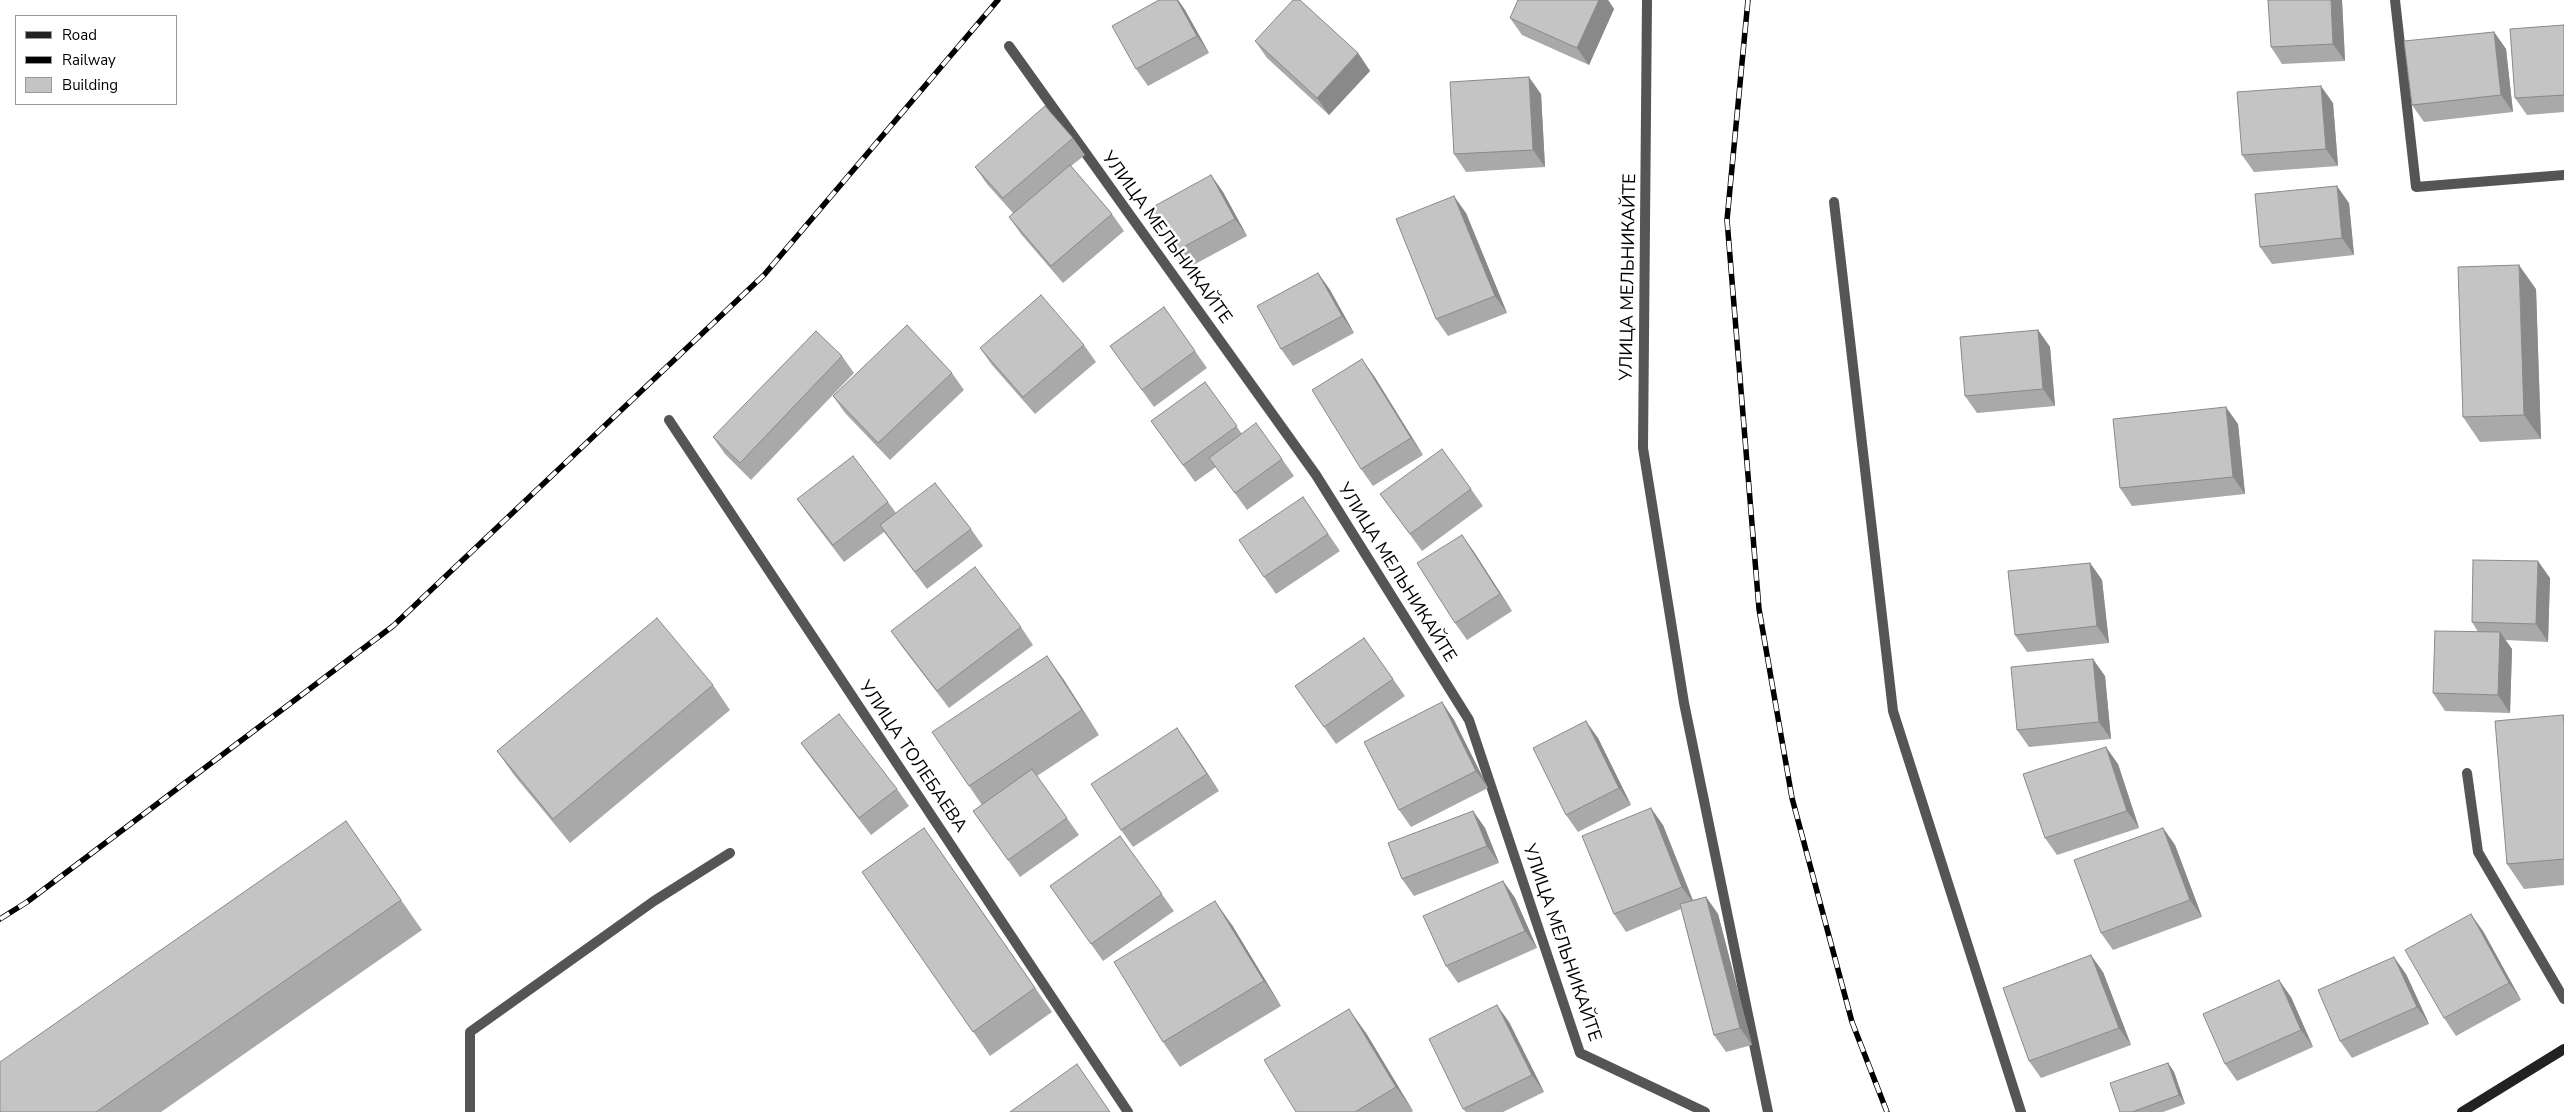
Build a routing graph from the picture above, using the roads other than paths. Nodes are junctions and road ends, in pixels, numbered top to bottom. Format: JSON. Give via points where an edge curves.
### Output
{"nodes":[{"id":1,"x":1647,"y":0,"type":"edge"},
{"id":2,"x":2395,"y":0,"type":"edge"},
{"id":3,"x":1009,"y":46,"type":"dead end"},
{"id":4,"x":2564,"y":175,"type":"edge"},
{"id":5,"x":1834,"y":202,"type":"dead end"},
{"id":6,"x":669,"y":420,"type":"dead end"},
{"id":7,"x":2468,"y":772,"type":"dead end"},
{"id":8,"x":730,"y":853,"type":"dead end"},
{"id":9,"x":2564,"y":999,"type":"edge"},
{"id":10,"x":2564,"y":1049,"type":"edge"},
{"id":11,"x":470,"y":1112,"type":"edge"},
{"id":12,"x":1128,"y":1112,"type":"edge"},
{"id":13,"x":1705,"y":1112,"type":"edge"},
{"id":14,"x":1768,"y":1112,"type":"edge"},
{"id":15,"x":2021,"y":1112,"type":"edge"},
{"id":16,"x":2462,"y":1112,"type":"edge"}],
"edges":[{"from":1,"to":14,"type":"street","name":"УЛИЦА МЕЛЬНИКАЙТЕ","via":[[1643,448],[1684,703]]},
{"from":2,"to":4,"type":"street","via":[[2416,187]]},
{"from":3,"to":13,"type":"street","name":"УЛИЦА МЕЛЬНИКАЙТЕ","via":[[1316,476],[1469,720],[1580,1053]]},
{"from":5,"to":15,"type":"street","via":[[1893,711]]},
{"from":6,"to":12,"type":"street","name":"УЛИЦА ТОЛЕБАЕВА"},
{"from":7,"to":9,"type":"street","via":[[2478,852]]},
{"from":8,"to":11,"type":"street","via":[[654,901],[470,1032]]},
{"from":10,"to":16,"type":"main road"}]}
